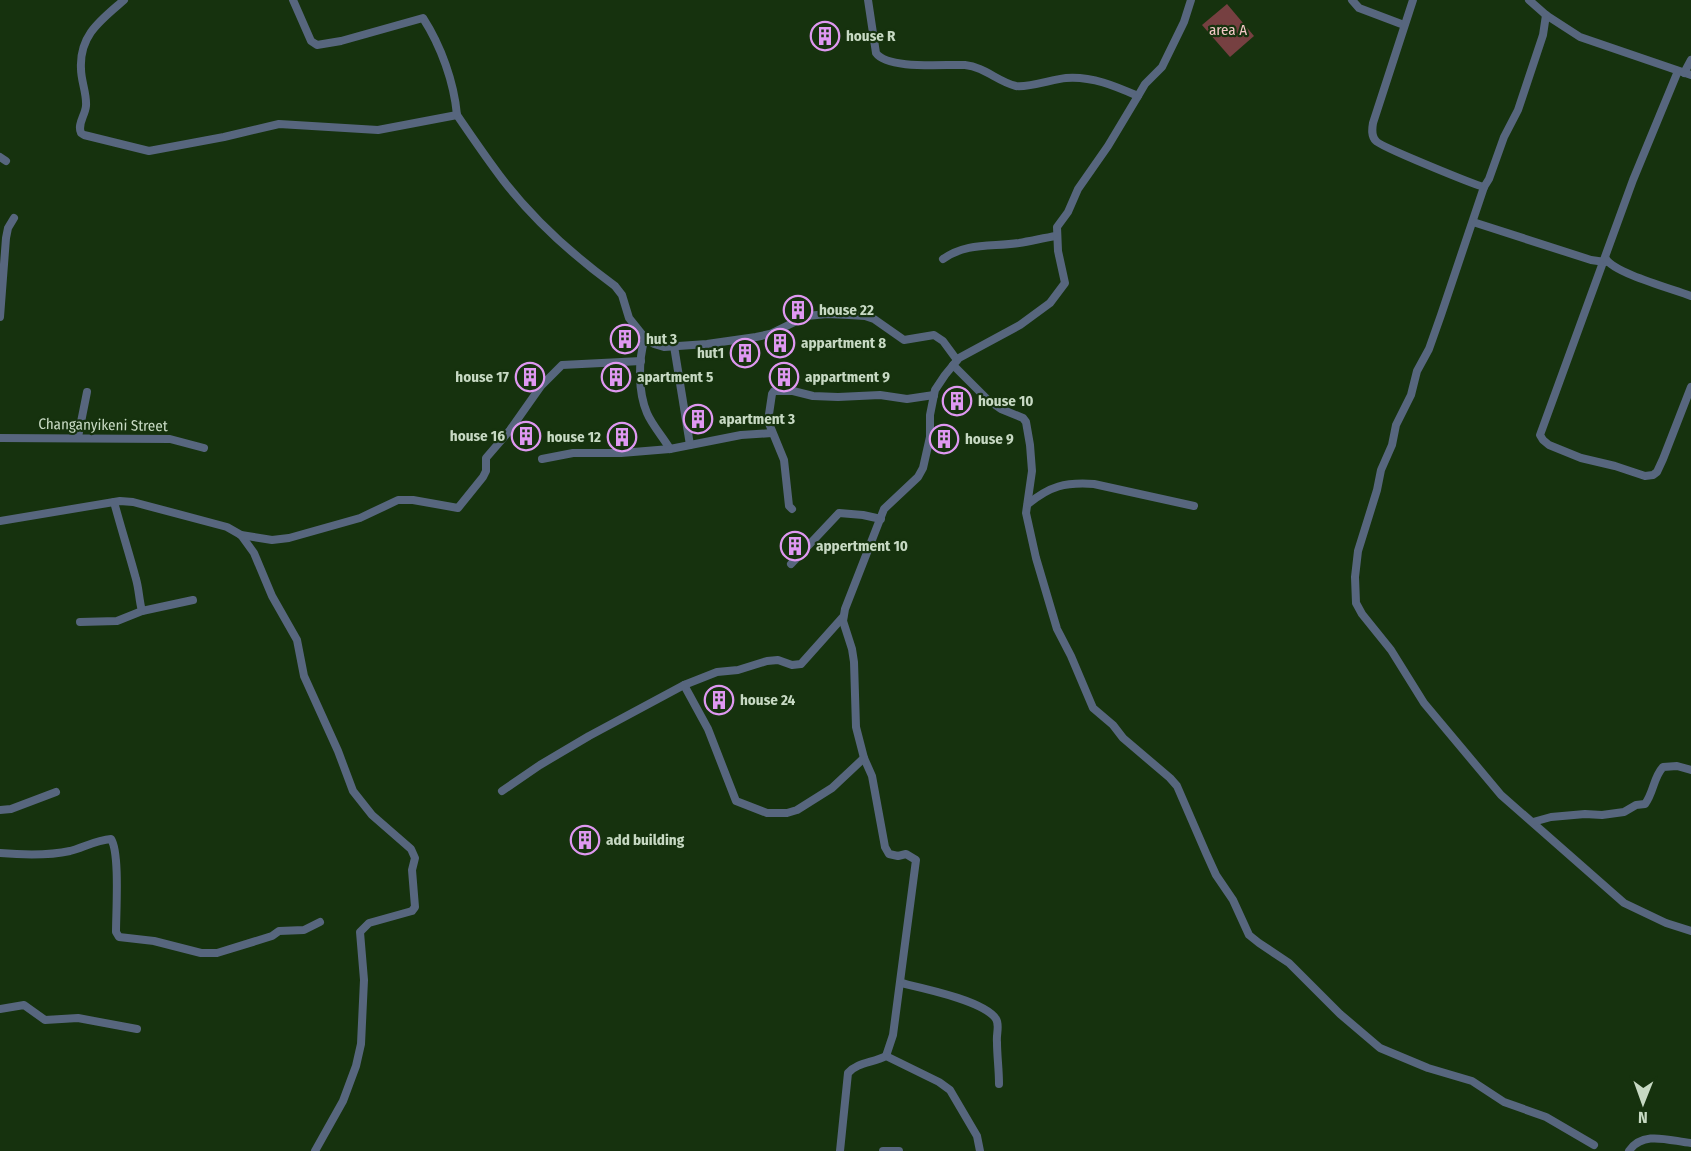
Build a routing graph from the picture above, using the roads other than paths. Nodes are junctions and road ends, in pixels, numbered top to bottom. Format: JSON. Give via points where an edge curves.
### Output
{"nodes":[{"id":1,"x":124,"y":0,"type":"edge"},
{"id":2,"x":293,"y":0,"type":"edge"},
{"id":3,"x":868,"y":0,"type":"edge"},
{"id":4,"x":1191,"y":0,"type":"edge"},
{"id":5,"x":1352,"y":0,"type":"edge"},
{"id":6,"x":1413,"y":0,"type":"edge"},
{"id":7,"x":1529,"y":0,"type":"edge"},
{"id":8,"x":1546,"y":15,"type":"junction"},
{"id":9,"x":1404,"y":25,"type":"junction"},
{"id":10,"x":1691,"y":60,"type":"edge"},
{"id":11,"x":1684,"y":73,"type":"edge"},
{"id":12,"x":1137,"y":96,"type":"junction"},
{"id":13,"x":457,"y":115,"type":"junction"},
{"id":14,"x":1484,"y":187,"type":"junction"},
{"id":15,"x":14,"y":218,"type":"dead end"},
{"id":16,"x":1473,"y":222,"type":"junction"},
{"id":17,"x":1056,"y":236,"type":"junction"},
{"id":18,"x":943,"y":260,"type":"dead end"},
{"id":19,"x":1605,"y":261,"type":"junction"},
{"id":20,"x":1691,"y":296,"type":"edge"},
{"id":21,"x":0,"y":317,"type":"edge"},
{"id":22,"x":645,"y":338,"type":"junction"},
{"id":23,"x":674,"y":346,"type":"junction"},
{"id":24,"x":641,"y":361,"type":"junction"},
{"id":25,"x":955,"y":362,"type":"junction"},
{"id":26,"x":1691,"y":387,"type":"edge"},
{"id":27,"x":87,"y":393,"type":"dead end"},
{"id":28,"x":934,"y":395,"type":"junction"},
{"id":29,"x":772,"y":433,"type":"junction"},
{"id":30,"x":78,"y":437,"type":"junction"},
{"id":31,"x":0,"y":438,"type":"edge"},
{"id":32,"x":690,"y":445,"type":"junction"},
{"id":33,"x":204,"y":448,"type":"dead end"},
{"id":34,"x":670,"y":449,"type":"junction"},
{"id":35,"x":542,"y":459,"type":"dead end"},
{"id":36,"x":114,"y":502,"type":"junction"},
{"id":37,"x":1028,"y":504,"type":"junction"},
{"id":38,"x":1194,"y":506,"type":"dead end"},
{"id":39,"x":792,"y":509,"type":"dead end"},
{"id":40,"x":881,"y":519,"type":"junction"},
{"id":41,"x":0,"y":521,"type":"edge"},
{"id":42,"x":241,"y":535,"type":"junction"},
{"id":43,"x":791,"y":564,"type":"dead end"},
{"id":44,"x":193,"y":600,"type":"dead end"},
{"id":45,"x":142,"y":611,"type":"junction"},
{"id":46,"x":843,"y":616,"type":"junction"},
{"id":47,"x":80,"y":622,"type":"dead end"},
{"id":48,"x":684,"y":686,"type":"junction"},
{"id":49,"x":864,"y":758,"type":"junction"},
{"id":50,"x":1691,"y":770,"type":"edge"},
{"id":51,"x":502,"y":791,"type":"dead end"},
{"id":52,"x":56,"y":792,"type":"dead end"},
{"id":53,"x":0,"y":810,"type":"edge"},
{"id":54,"x":1533,"y":822,"type":"junction"},
{"id":55,"x":0,"y":853,"type":"edge"},
{"id":56,"x":321,"y":922,"type":"dead end"},
{"id":57,"x":1691,"y":931,"type":"edge"},
{"id":58,"x":901,"y":983,"type":"junction"},
{"id":59,"x":0,"y":1009,"type":"edge"},
{"id":60,"x":137,"y":1029,"type":"dead end"},
{"id":61,"x":886,"y":1056,"type":"junction"},
{"id":62,"x":999,"y":1084,"type":"dead end"},
{"id":63,"x":1691,"y":1143,"type":"edge"},
{"id":64,"x":1594,"y":1145,"type":"dead end"},
{"id":65,"x":315,"y":1151,"type":"edge"},
{"id":66,"x":840,"y":1151,"type":"edge"},
{"id":67,"x":883,"y":1151,"type":"edge"},
{"id":68,"x":899,"y":1151,"type":"edge"},
{"id":69,"x":980,"y":1151,"type":"edge"},
{"id":70,"x":1629,"y":1151,"type":"edge"}],
"edges":[{"from":1,"to":13,"type":"street","via":[[86,39],[81,68],[86,106],[79,128],[84,135],[147,151],[279,124],[378,130]]},
{"from":2,"to":13,"type":"street","via":[[311,41],[317,45],[423,18],[447,71]]},
{"from":3,"to":12,"type":"street","via":[[879,58],[932,66],[966,65],[1017,86],[1086,79]]},
{"from":4,"to":12,"type":"street","via":[[1162,67]]},
{"from":5,"to":9,"type":"street","via":[[1359,8]]},
{"from":6,"to":9,"type":"street"},
{"from":7,"to":8,"type":"street"},
{"from":8,"to":11,"type":"street","via":[[1580,37]]},
{"from":8,"to":14,"type":"street","via":[[1518,110]]},
{"from":9,"to":14,"type":"street","via":[[1372,123],[1375,141]]},
{"from":10,"to":11,"type":"street"},
{"from":11,"to":19,"type":"street","via":[[1633,180]]},
{"from":12,"to":17,"type":"street","via":[[1078,189]]},
{"from":13,"to":22,"type":"street","via":[[530,212],[615,286],[629,318]]},
{"from":14,"to":16,"type":"street"},
{"from":15,"to":21,"type":"street","via":[[6,234]]},
{"from":16,"to":19,"type":"street","via":[[1583,258]]},
{"from":16,"to":54,"type":"street","via":[[1381,470],[1358,550],[1355,598],[1362,614],[1440,724],[1501,795]]},
{"from":17,"to":18,"type":"street","via":[[965,247]]},
{"from":17,"to":25,"type":"street","via":[[1065,282],[1050,303]]},
{"from":19,"to":20,"type":"street","via":[[1628,274]]},
{"from":19,"to":26,"type":"street","via":[[1540,435],[1543,440],[1581,458],[1653,475]]},
{"from":22,"to":23,"type":"street","via":[[664,347]]},
{"from":22,"to":24,"type":"street"},
{"from":23,"to":25,"type":"street","via":[[770,334],[807,316],[864,316],[904,340],[930,335],[939,338]]},
{"from":23,"to":32,"type":"street"},
{"from":24,"to":34,"type":"street","via":[[647,414]]},
{"from":24,"to":42,"type":"street","via":[[562,365],[486,458],[483,477],[458,508],[398,500],[360,518],[289,538],[272,540]]},
{"from":25,"to":28,"type":"street"},
{"from":25,"to":37,"type":"street","via":[[988,400],[1026,422],[1032,471]]},
{"from":27,"to":30,"type":"street"},
{"from":28,"to":29,"type":"street","via":[[907,399],[774,391],[768,421]]},
{"from":28,"to":40,"type":"street","via":[[923,468],[884,509]]},
{"from":29,"to":32,"type":"street"},
{"from":29,"to":39,"type":"street","via":[[784,460]]},
{"from":30,"to":31,"type":"street","name":"Changanyikeni Street"},
{"from":30,"to":33,"type":"street","name":"Changanyikeni Street","via":[[171,438]]},
{"from":32,"to":34,"type":"street"},
{"from":34,"to":35,"type":"street","via":[[583,452]]},
{"from":36,"to":41,"type":"street"},
{"from":36,"to":42,"type":"street","via":[[133,502],[204,520]]},
{"from":36,"to":45,"type":"street"},
{"from":37,"to":38,"type":"street","via":[[1048,489],[1078,483]]},
{"from":37,"to":64,"type":"street","via":[[1032,540],[1053,616],[1093,708],[1177,786],[1216,875],[1250,935],[1289,963],[1380,1048],[1472,1081],[1504,1102],[1546,1117]]},
{"from":40,"to":43,"type":"street","via":[[839,513]]},
{"from":40,"to":46,"type":"street"},
{"from":42,"to":65,"type":"street","via":[[297,640],[304,676],[339,751],[352,791],[372,815],[411,849],[415,858],[415,907],[369,923],[360,932],[364,980],[361,1044],[342,1101]]},
{"from":44,"to":45,"type":"street"},
{"from":45,"to":47,"type":"street","via":[[117,621]]},
{"from":46,"to":48,"type":"street","via":[[801,664],[766,661],[717,672]]},
{"from":46,"to":49,"type":"street","via":[[852,649],[856,727]]},
{"from":48,"to":49,"type":"street","via":[[708,729],[736,801],[753,809],[767,813],[797,810],[832,788]]},
{"from":48,"to":51,"type":"street","via":[[540,765]]},
{"from":49,"to":58,"type":"street","via":[[872,776],[885,847],[889,854],[906,854],[916,860]]},
{"from":50,"to":54,"type":"street","via":[[1663,767],[1656,774],[1645,804],[1624,812],[1551,817]]},
{"from":52,"to":53,"type":"street"},
{"from":54,"to":57,"type":"street","via":[[1624,903]]},
{"from":55,"to":56,"type":"street","via":[[50,854],[111,839],[119,936],[217,954],[279,931],[304,930]]},
{"from":58,"to":61,"type":"street"},
{"from":58,"to":62,"type":"street","via":[[974,1003],[989,1011],[998,1026]]},
{"from":59,"to":60,"type":"street","via":[[24,1005],[45,1020],[78,1018]]},
{"from":61,"to":66,"type":"street","via":[[854,1066],[848,1073]]},
{"from":61,"to":69,"type":"street","via":[[950,1090],[977,1136]]},
{"from":63,"to":70,"type":"street","via":[[1651,1137]]},
{"from":67,"to":68,"type":"street"}]}
